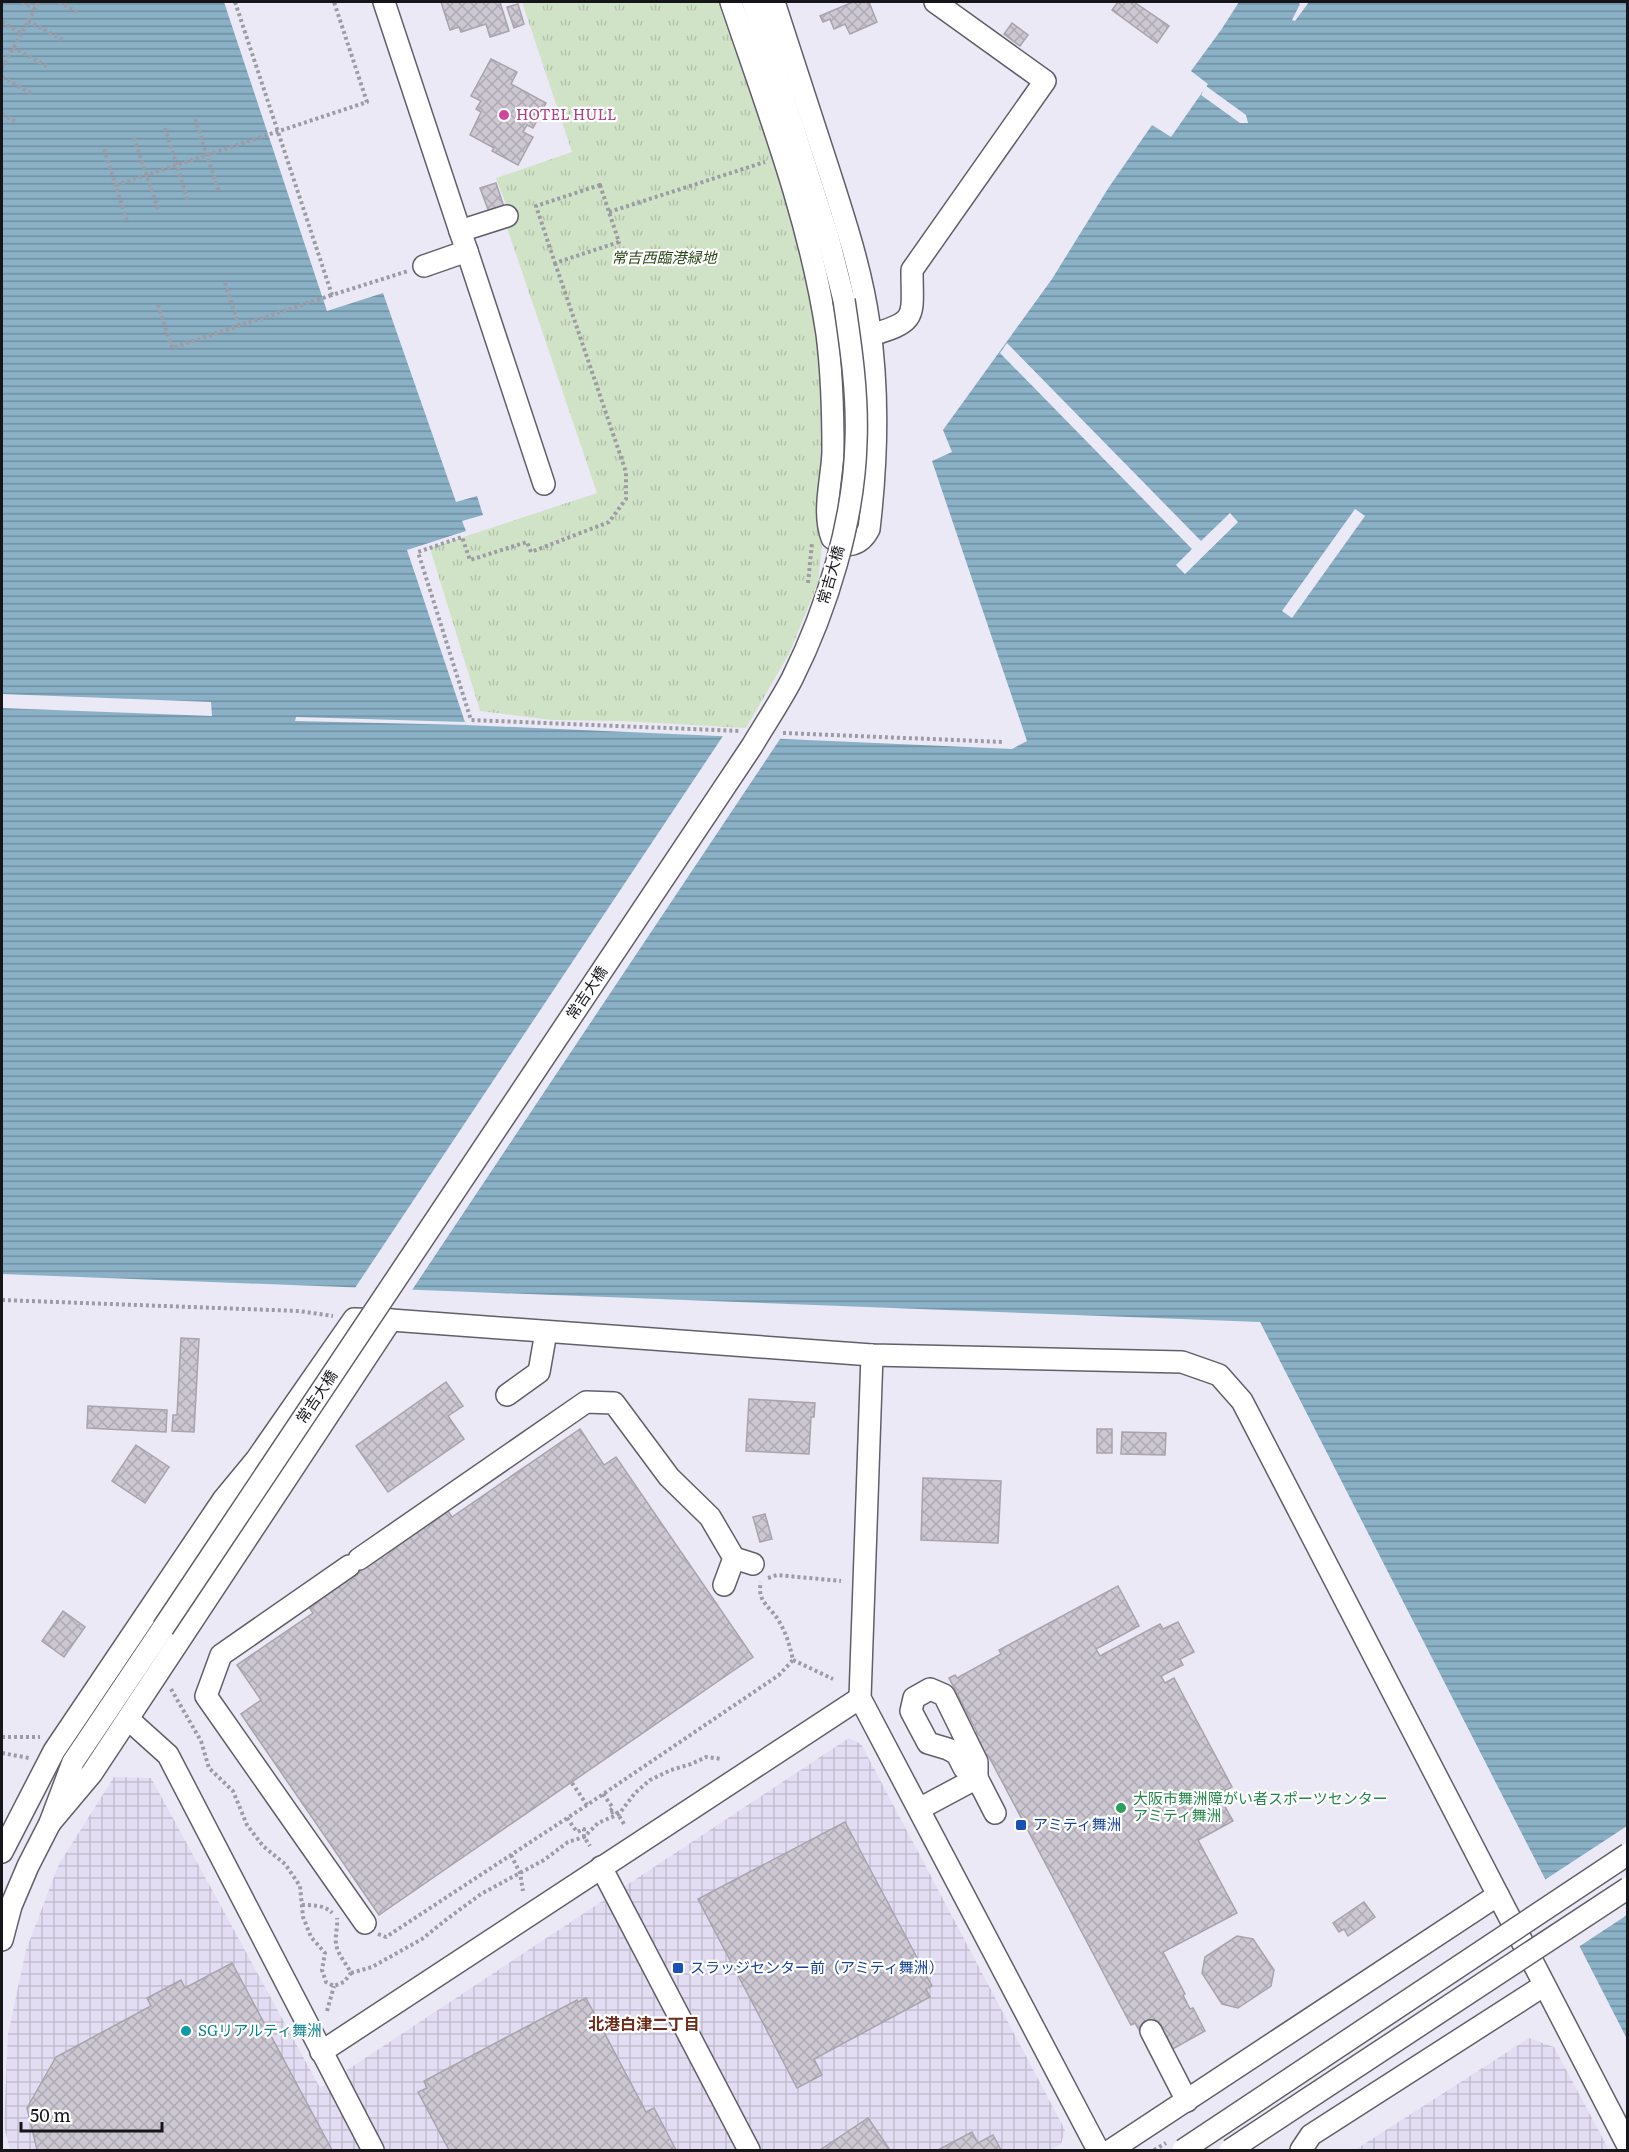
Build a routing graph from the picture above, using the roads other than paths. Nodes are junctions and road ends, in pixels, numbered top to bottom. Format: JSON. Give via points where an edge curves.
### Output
{"nodes":[{"id":1,"x":384,"y":2,"type":"edge"},
{"id":2,"x":731,"y":2,"type":"edge"},
{"id":3,"x":753,"y":2,"type":"edge"},
{"id":4,"x":774,"y":2,"type":"edge"},
{"id":5,"x":934,"y":2,"type":"edge"},
{"id":6,"x":507,"y":216,"type":"dead end"},
{"id":7,"x":464,"y":241,"type":"junction"},
{"id":8,"x":424,"y":266,"type":"road end"},
{"id":9,"x":871,"y":335,"type":"junction"},
{"id":10,"x":544,"y":484,"type":"dead end"},
{"id":11,"x":391,"y":1320,"type":"junction"},
{"id":12,"x":546,"y":1332,"type":"junction"},
{"id":13,"x":872,"y":1355,"type":"junction"},
{"id":14,"x":507,"y":1395,"type":"dead end"},
{"id":15,"x":724,"y":1586,"type":"dead end"},
{"id":16,"x":860,"y":1698,"type":"junction"},
{"id":17,"x":128,"y":1719,"type":"junction"},
{"id":18,"x":73,"y":1762,"type":"junction"},
{"id":19,"x":26,"y":1806,"type":"junction"},
{"id":20,"x":919,"y":1809,"type":"junction"},
{"id":21,"x":995,"y":1813,"type":"dead end"},
{"id":22,"x":50,"y":1823,"type":"junction"},
{"id":23,"x":2,"y":1852,"type":"edge"},
{"id":24,"x":1628,"y":1854,"type":"edge"},
{"id":25,"x":602,"y":1867,"type":"junction"},
{"id":26,"x":1628,"y":1888,"type":"edge"},
{"id":27,"x":1498,"y":1895,"type":"junction"},
{"id":28,"x":364,"y":1923,"type":"road end"},
{"id":29,"x":2,"y":1940,"type":"edge"},
{"id":30,"x":1544,"y":1986,"type":"junction"},
{"id":31,"x":1151,"y":2031,"type":"dead end"},
{"id":32,"x":321,"y":2052,"type":"junction"},
{"id":33,"x":1186,"y":2101,"type":"junction"},
{"id":34,"x":1628,"y":2145,"type":"edge"},
{"id":35,"x":374,"y":2151,"type":"edge"},
{"id":36,"x":749,"y":2151,"type":"edge"},
{"id":37,"x":1098,"y":2151,"type":"edge"},
{"id":38,"x":1111,"y":2151,"type":"edge"},
{"id":39,"x":1183,"y":2151,"type":"edge"},
{"id":40,"x":1230,"y":2151,"type":"edge"},
{"id":41,"x":1301,"y":2151,"type":"edge"}],
"edges":[{"from":1,"to":7,"type":"street"},
{"from":2,"to":9,"type":"street","via":[[811,248],[832,386],[827,523],[832,538],[844,546],[860,541],[870,520],[876,382]]},
{"from":3,"to":18,"type":"street","name":"常吉大橋","bridge":true,"via":[[828,237],[844,300],[855,385],[850,504],[824,602],[791,681],[752,746]]},
{"from":4,"to":9,"type":"street","via":[[849,235]]},
{"from":5,"to":9,"type":"street","via":[[1045,81],[912,270],[909,318],[903,325]]},
{"from":6,"to":7,"type":"street"},
{"from":7,"to":8,"type":"street"},
{"from":7,"to":10,"type":"street"},
{"from":11,"to":12,"type":"street"},
{"from":11,"to":17,"type":"street"},
{"from":11,"to":19,"type":"street","via":[[354,1319],[256,1460],[223,1500],[80,1712],[54,1751]]},
{"from":12,"to":13,"type":"street"},
{"from":12,"to":14,"type":"street","via":[[539,1372]]},
{"from":13,"to":16,"type":"street"},
{"from":13,"to":27,"type":"street","via":[[1182,1362],[1219,1375],[1242,1401]]},
{"from":15,"to":28,"type":"street","via":[[744,1561],[710,1517],[669,1477],[614,1403],[586,1402],[221,1655],[206,1696]]},
{"from":16,"to":20,"type":"street"},
{"from":16,"to":25,"type":"street"},
{"from":17,"to":22,"type":"street","via":[[92,1773]]},
{"from":17,"to":32,"type":"street","via":[[168,1755]]},
{"from":18,"to":19,"type":"street"},
{"from":18,"to":22,"type":"street"},
{"from":19,"to":23,"type":"street"},
{"from":20,"to":21,"type":"street","via":[[977,1778]]},
{"from":20,"to":37,"type":"street"},
{"from":22,"to":29,"type":"street","via":[[15,1896]]},
{"from":24,"to":39,"type":"street","bridge":true},
{"from":25,"to":32,"type":"street"},
{"from":25,"to":36,"type":"street"},
{"from":26,"to":40,"type":"street","bridge":true},
{"from":27,"to":30,"type":"street"},
{"from":27,"to":33,"type":"street"},
{"from":30,"to":34,"type":"street"},
{"from":30,"to":41,"type":"street","via":[[1311,2135]]},
{"from":31,"to":33,"type":"street"},
{"from":32,"to":35,"type":"street"},
{"from":33,"to":38,"type":"street"}]}
